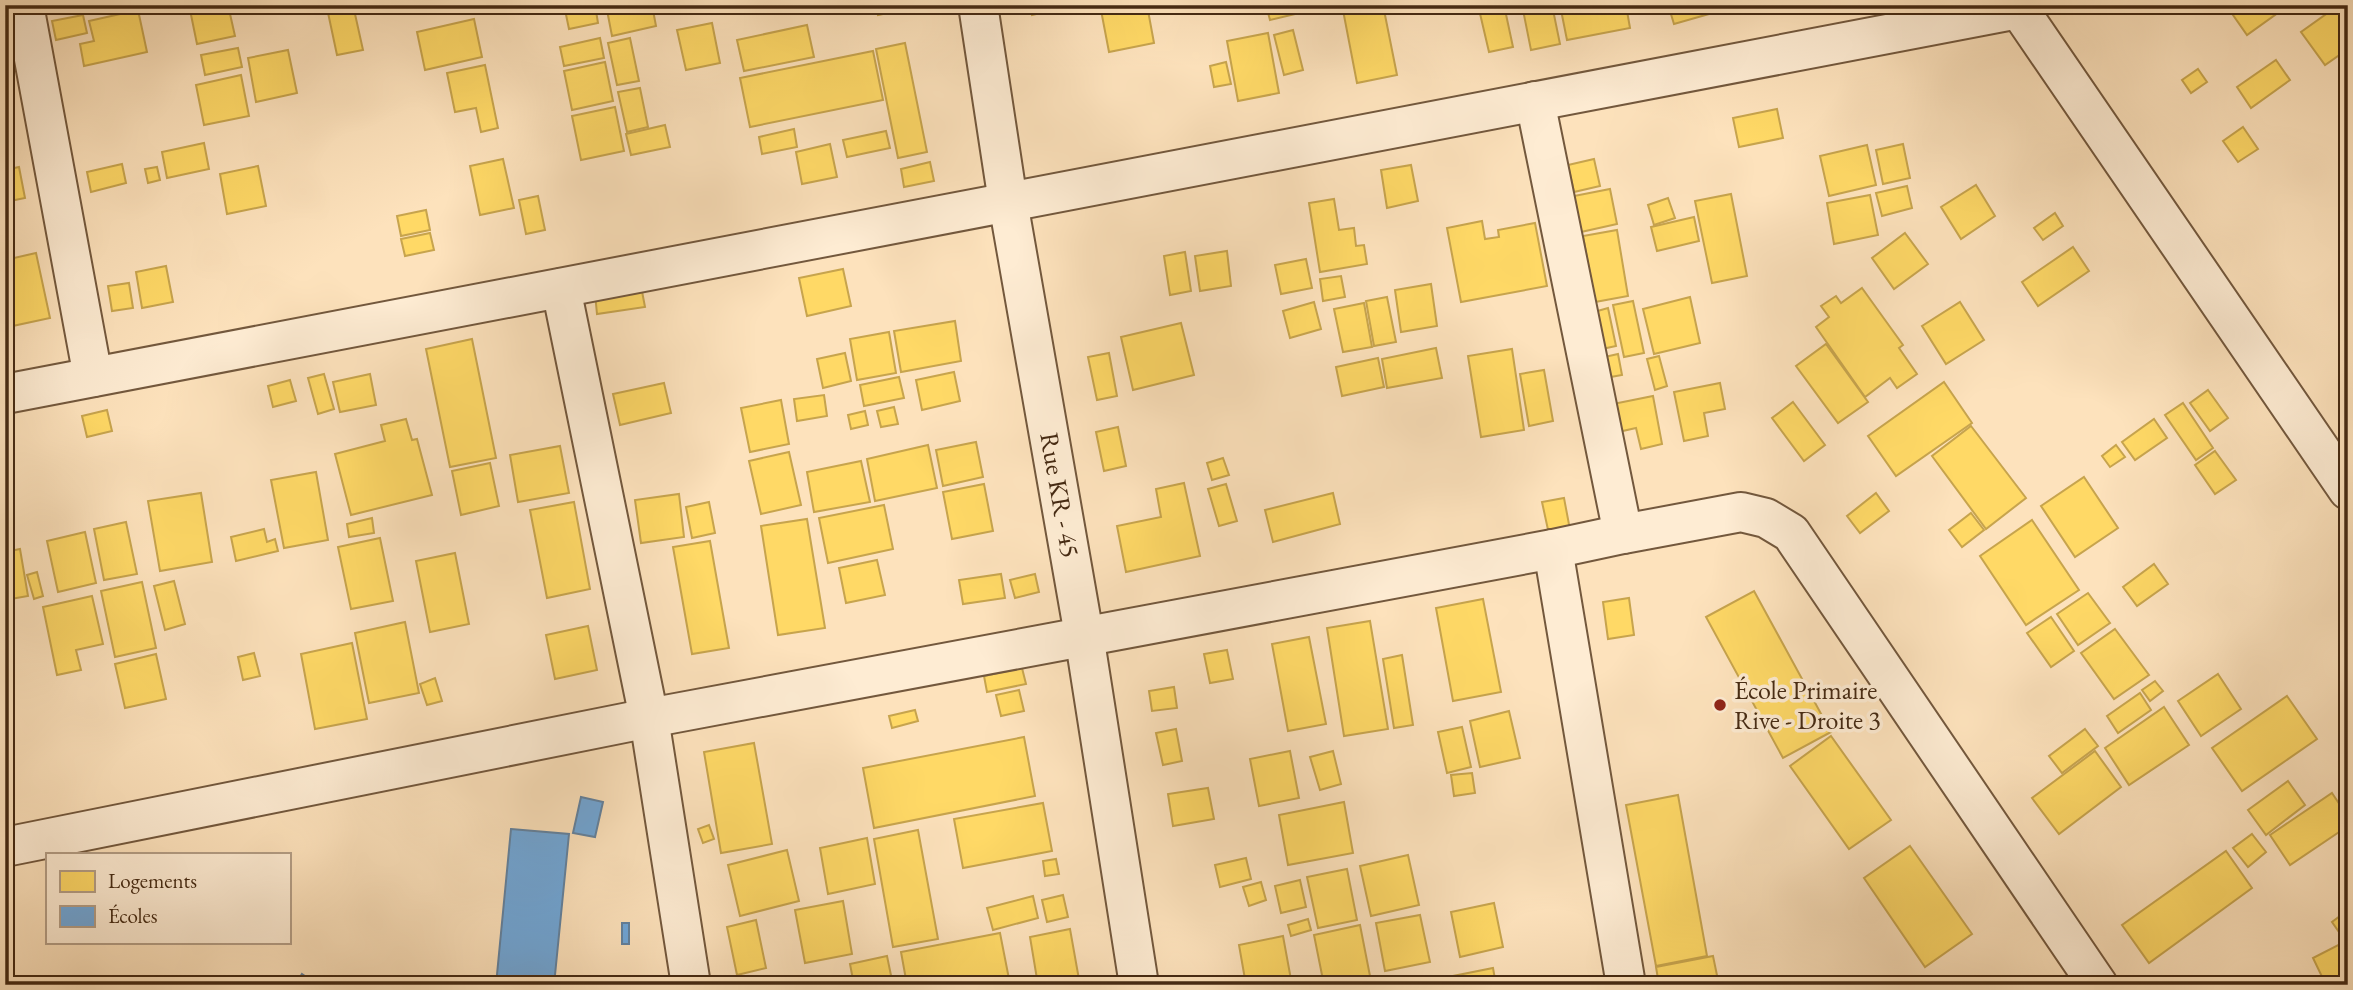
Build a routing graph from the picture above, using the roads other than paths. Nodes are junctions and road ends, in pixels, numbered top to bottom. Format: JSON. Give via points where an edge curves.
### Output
{"nodes":[{"id":1,"x":24,"y":5,"type":"edge"},
{"id":2,"x":978,"y":5,"type":"edge"},
{"id":3,"x":2017,"y":7,"type":"edge"},
{"id":4,"x":1535,"y":101,"type":"junction"},
{"id":5,"x":1008,"y":202,"type":"junction"},
{"id":6,"x":561,"y":288,"type":"junction"},
{"id":7,"x":93,"y":377,"type":"junction"},
{"id":8,"x":5,"y":394,"type":"edge"},
{"id":9,"x":2348,"y":490,"type":"edge"},
{"id":10,"x":1623,"y":534,"type":"junction"},
{"id":11,"x":1553,"y":549,"type":"junction"},
{"id":12,"x":1084,"y":635,"type":"junction"},
{"id":13,"x":649,"y":718,"type":"junction"},
{"id":14,"x":5,"y":847,"type":"edge"},
{"id":15,"x":691,"y":985,"type":"edge"},
{"id":16,"x":1139,"y":985,"type":"edge"},
{"id":17,"x":1626,"y":985,"type":"edge"},
{"id":18,"x":2098,"y":985,"type":"edge"}],
"edges":[{"from":1,"to":7,"type":"street"},
{"from":2,"to":5,"type":"street","name":"Rue KR - 45"},
{"from":3,"to":4,"type":"street"},
{"from":3,"to":9,"type":"street"},
{"from":4,"to":5,"type":"street"},
{"from":4,"to":10,"type":"street"},
{"from":5,"to":6,"type":"street"},
{"from":5,"to":12,"type":"street","name":"Rue KR - 45"},
{"from":6,"to":7,"type":"street"},
{"from":6,"to":13,"type":"street"},
{"from":7,"to":8,"type":"street"},
{"from":10,"to":11,"type":"street"},
{"from":10,"to":18,"type":"street","via":[[1741,512],[1766,518],[1791,533]]},
{"from":11,"to":12,"type":"street"},
{"from":11,"to":17,"type":"street"},
{"from":12,"to":13,"type":"street"},
{"from":12,"to":16,"type":"street","name":"Rue KR - 45"},
{"from":13,"to":14,"type":"street"},
{"from":13,"to":15,"type":"street"}]}
